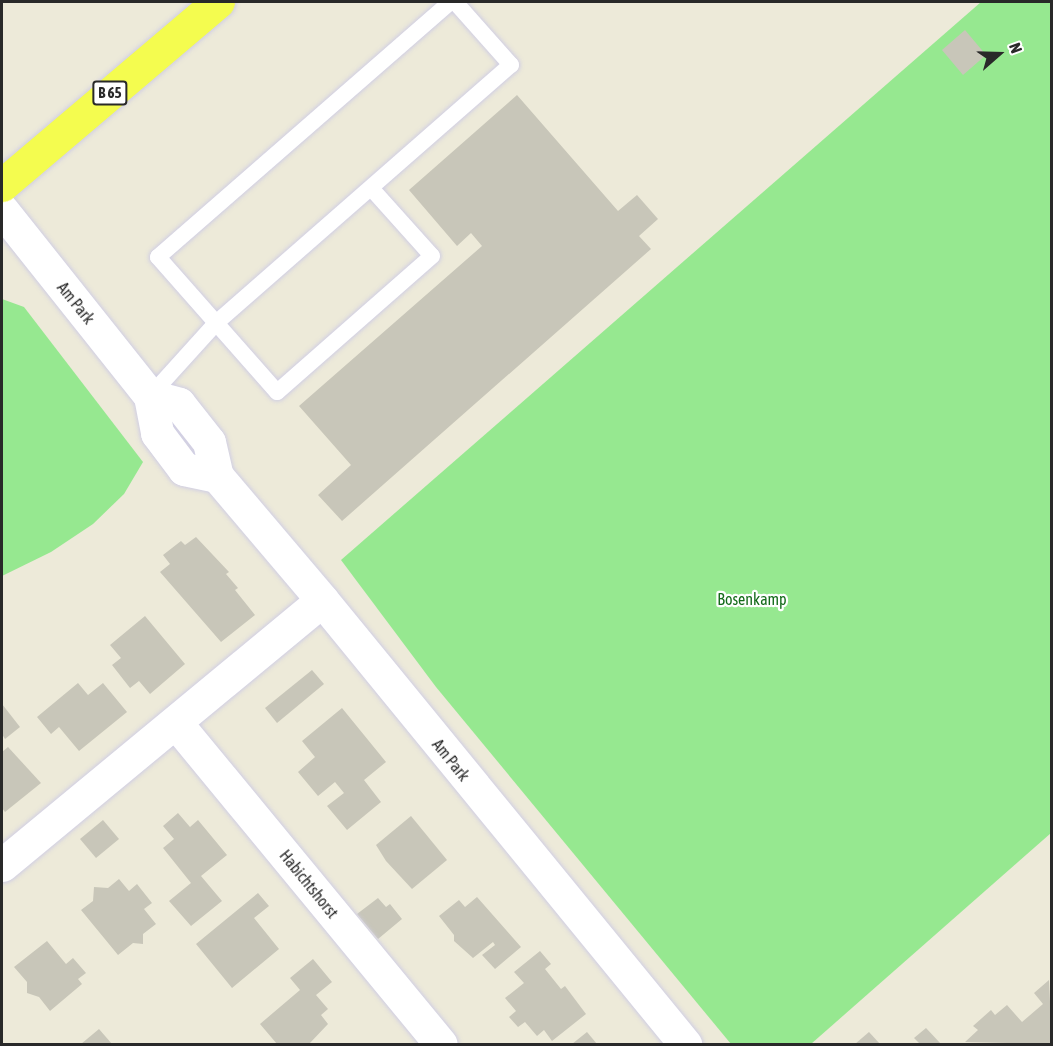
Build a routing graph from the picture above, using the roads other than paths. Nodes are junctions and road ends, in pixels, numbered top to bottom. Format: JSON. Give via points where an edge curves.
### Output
{"nodes":[{"id":1,"x":218,"y":2,"type":"edge"},
{"id":2,"x":450,"y":2,"type":"edge"},
{"id":3,"x":455,"y":2,"type":"edge"},
{"id":4,"x":2,"y":185,"type":"edge"},
{"id":5,"x":371,"y":188,"type":"junction"},
{"id":6,"x":2,"y":210,"type":"edge"},
{"id":7,"x":216,"y":323,"type":"junction"},
{"id":8,"x":150,"y":396,"type":"junction"},
{"id":9,"x":322,"y":600,"type":"junction"},
{"id":10,"x":176,"y":723,"type":"junction"},
{"id":11,"x":2,"y":865,"type":"edge"},
{"id":12,"x":441,"y":1044,"type":"edge"},
{"id":13,"x":685,"y":1044,"type":"edge"}],
"edges":[{"from":1,"to":4,"type":"main road","number":"B 65"},
{"from":2,"to":7,"type":"lane","via":[[158,257]]},
{"from":3,"to":5,"type":"lane","via":[[511,65]]},
{"from":5,"to":7,"type":"lane"},
{"from":5,"to":7,"type":"lane","via":[[432,256],[276,392]]},
{"from":6,"to":8,"type":"street","name":"Am Park"},
{"from":7,"to":8,"type":"lane"},
{"from":8,"to":9,"type":"street","name":"Am Park","via":[[179,404],[209,442],[216,476]]},
{"from":9,"to":10,"type":"street"},
{"from":9,"to":13,"type":"street","name":"Am Park"},
{"from":10,"to":11,"type":"street"},
{"from":10,"to":12,"type":"street","name":"Habichtshorst"}]}
